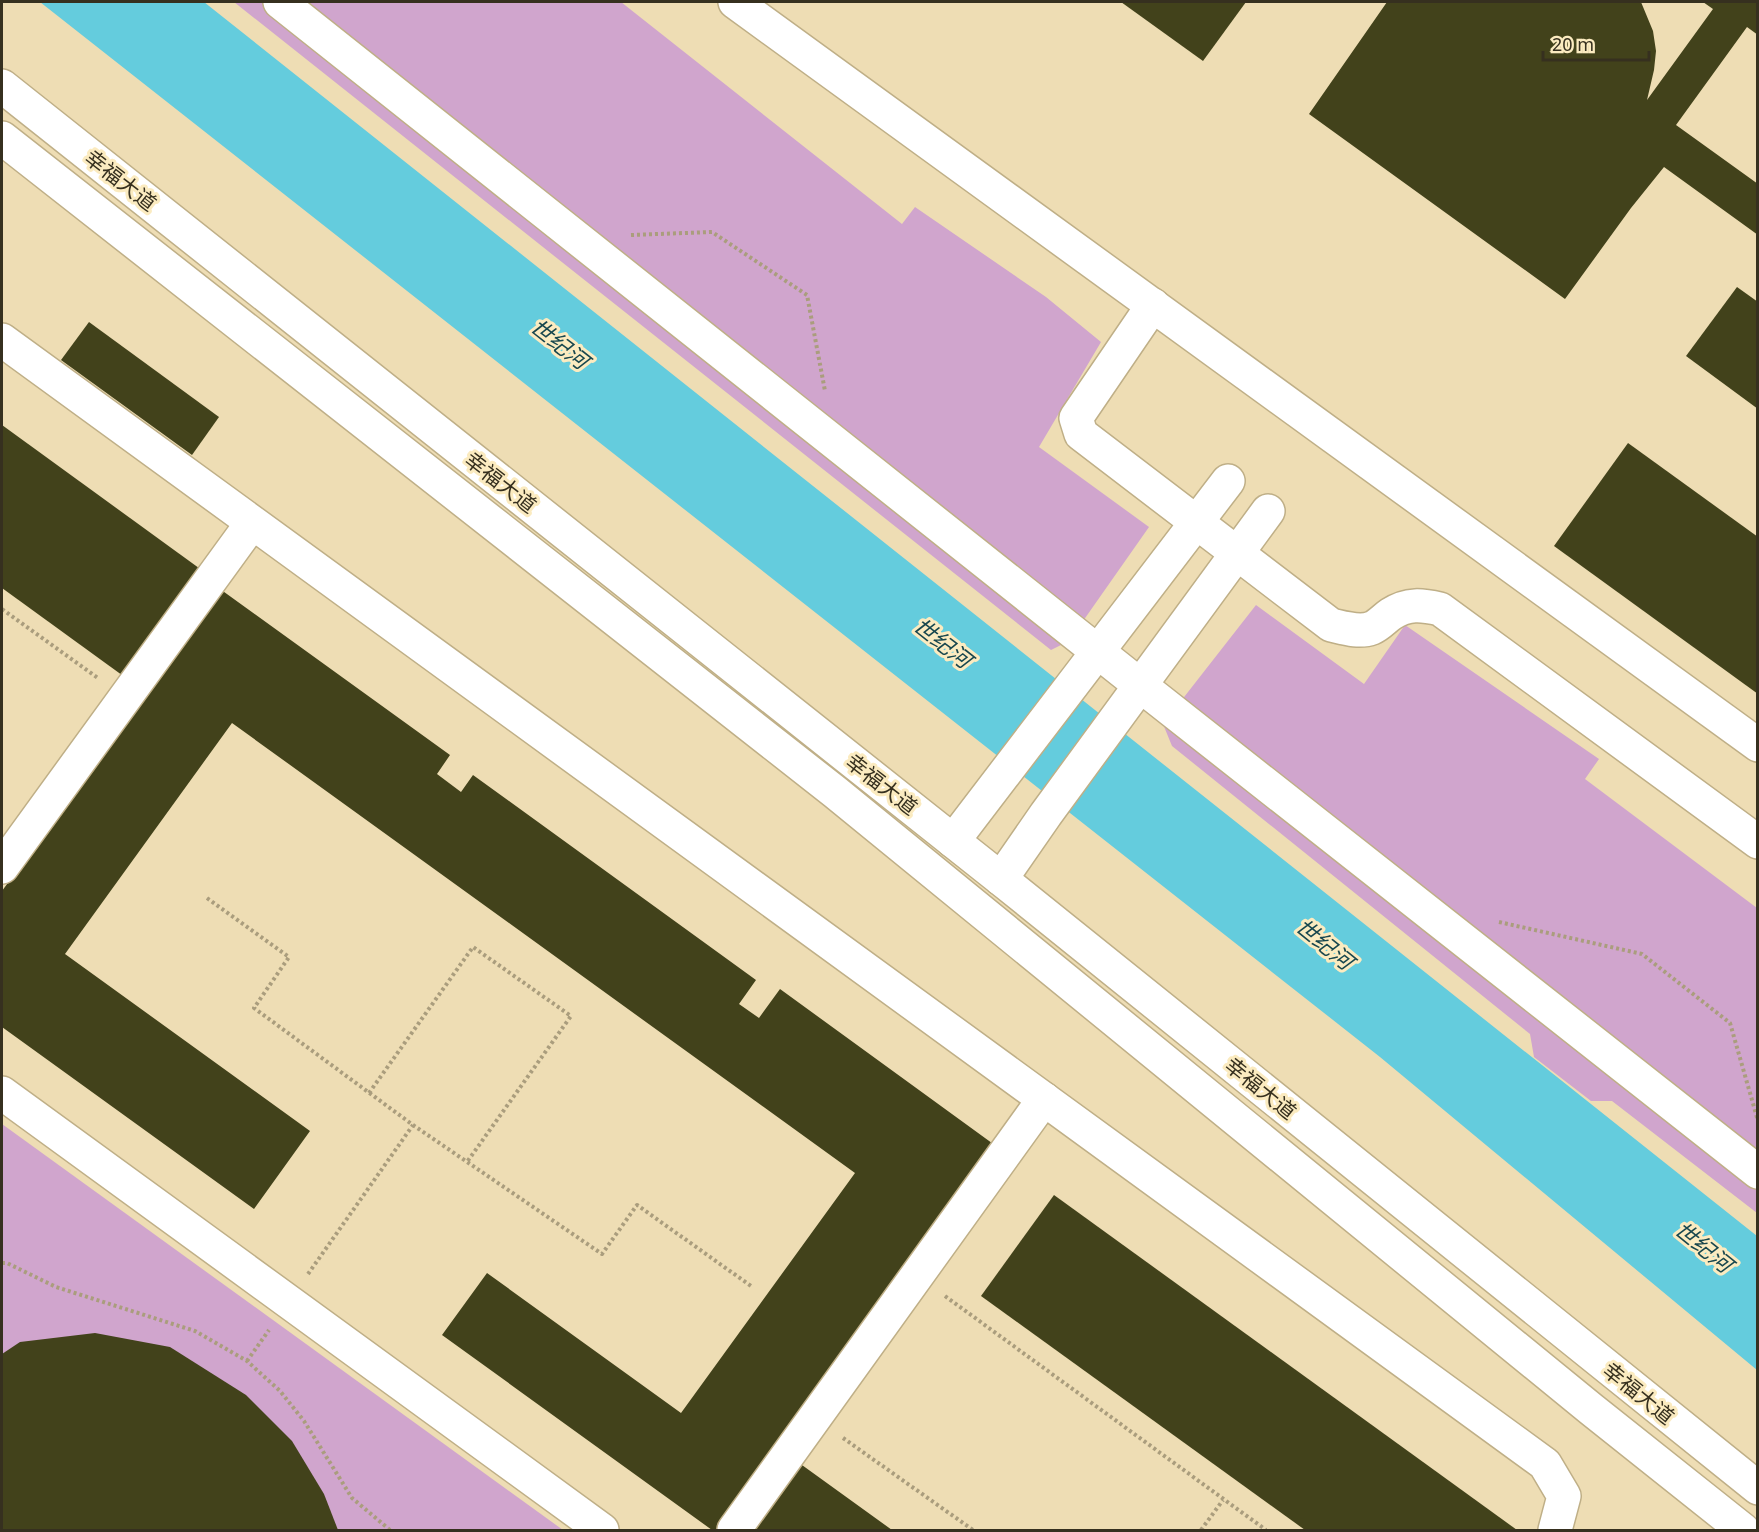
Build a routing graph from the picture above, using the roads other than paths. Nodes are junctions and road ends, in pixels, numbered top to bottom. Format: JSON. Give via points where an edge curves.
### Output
{"nodes":[{"id":1,"x":280,"y":2,"type":"edge"},
{"id":2,"x":735,"y":2,"type":"edge"},
{"id":3,"x":2,"y":86,"type":"edge"},
{"id":4,"x":2,"y":138,"type":"edge"},
{"id":5,"x":1153,"y":305,"type":"junction"},
{"id":6,"x":2,"y":340,"type":"edge"},
{"id":7,"x":1228,"y":481,"type":"dead end"},
{"id":8,"x":1268,"y":512,"type":"dead end"},
{"id":9,"x":252,"y":523,"type":"junction"},
{"id":10,"x":1196,"y":523,"type":"junction"},
{"id":11,"x":1237,"y":554,"type":"junction"},
{"id":12,"x":1091,"y":660,"type":"junction"},
{"id":13,"x":1135,"y":694,"type":"junction"},
{"id":14,"x":1758,"y":745,"type":"edge"},
{"id":15,"x":953,"y":841,"type":"junction"},
{"id":16,"x":1758,"y":842,"type":"edge"},
{"id":17,"x":2,"y":867,"type":"edge"},
{"id":18,"x":1001,"y":879,"type":"junction"},
{"id":19,"x":2,"y":1093,"type":"edge"},
{"id":20,"x":1044,"y":1099,"type":"junction"},
{"id":21,"x":1758,"y":1172,"type":"edge"},
{"id":22,"x":1758,"y":1488,"type":"edge"},
{"id":23,"x":602,"y":1530,"type":"edge"},
{"id":24,"x":734,"y":1530,"type":"edge"},
{"id":25,"x":1555,"y":1530,"type":"edge"},
{"id":26,"x":1743,"y":1530,"type":"edge"}],
"edges":[{"from":1,"to":12,"type":"main road"},
{"from":2,"to":5,"type":"main road"},
{"from":3,"to":15,"type":"main road","name":"幸福大道"},
{"from":4,"to":26,"type":"main road","name":"幸福大道","via":[[835,792]]},
{"from":5,"to":10,"type":"main road","via":[[1076,418],[1081,434]]},
{"from":5,"to":14,"type":"main road"},
{"from":6,"to":9,"type":"main road"},
{"from":7,"to":10,"type":"main road"},
{"from":8,"to":11,"type":"main road"},
{"from":9,"to":17,"type":"main road"},
{"from":9,"to":20,"type":"main road"},
{"from":10,"to":11,"type":"main road"},
{"from":10,"to":12,"type":"main road"},
{"from":11,"to":13,"type":"main road"},
{"from":11,"to":16,"type":"main road","via":[[1331,625],[1353,630],[1372,628],[1407,606],[1440,609]]},
{"from":12,"to":13,"type":"main road"},
{"from":12,"to":15,"type":"main road"},
{"from":13,"to":18,"type":"main road"},
{"from":13,"to":21,"type":"main road"},
{"from":15,"to":18,"type":"main road","name":"幸福大道"},
{"from":18,"to":22,"type":"main road","name":"幸福大道"},
{"from":19,"to":23,"type":"main road"},
{"from":20,"to":24,"type":"main road"},
{"from":20,"to":25,"type":"main road","via":[[1545,1464],[1564,1496]]}]}
